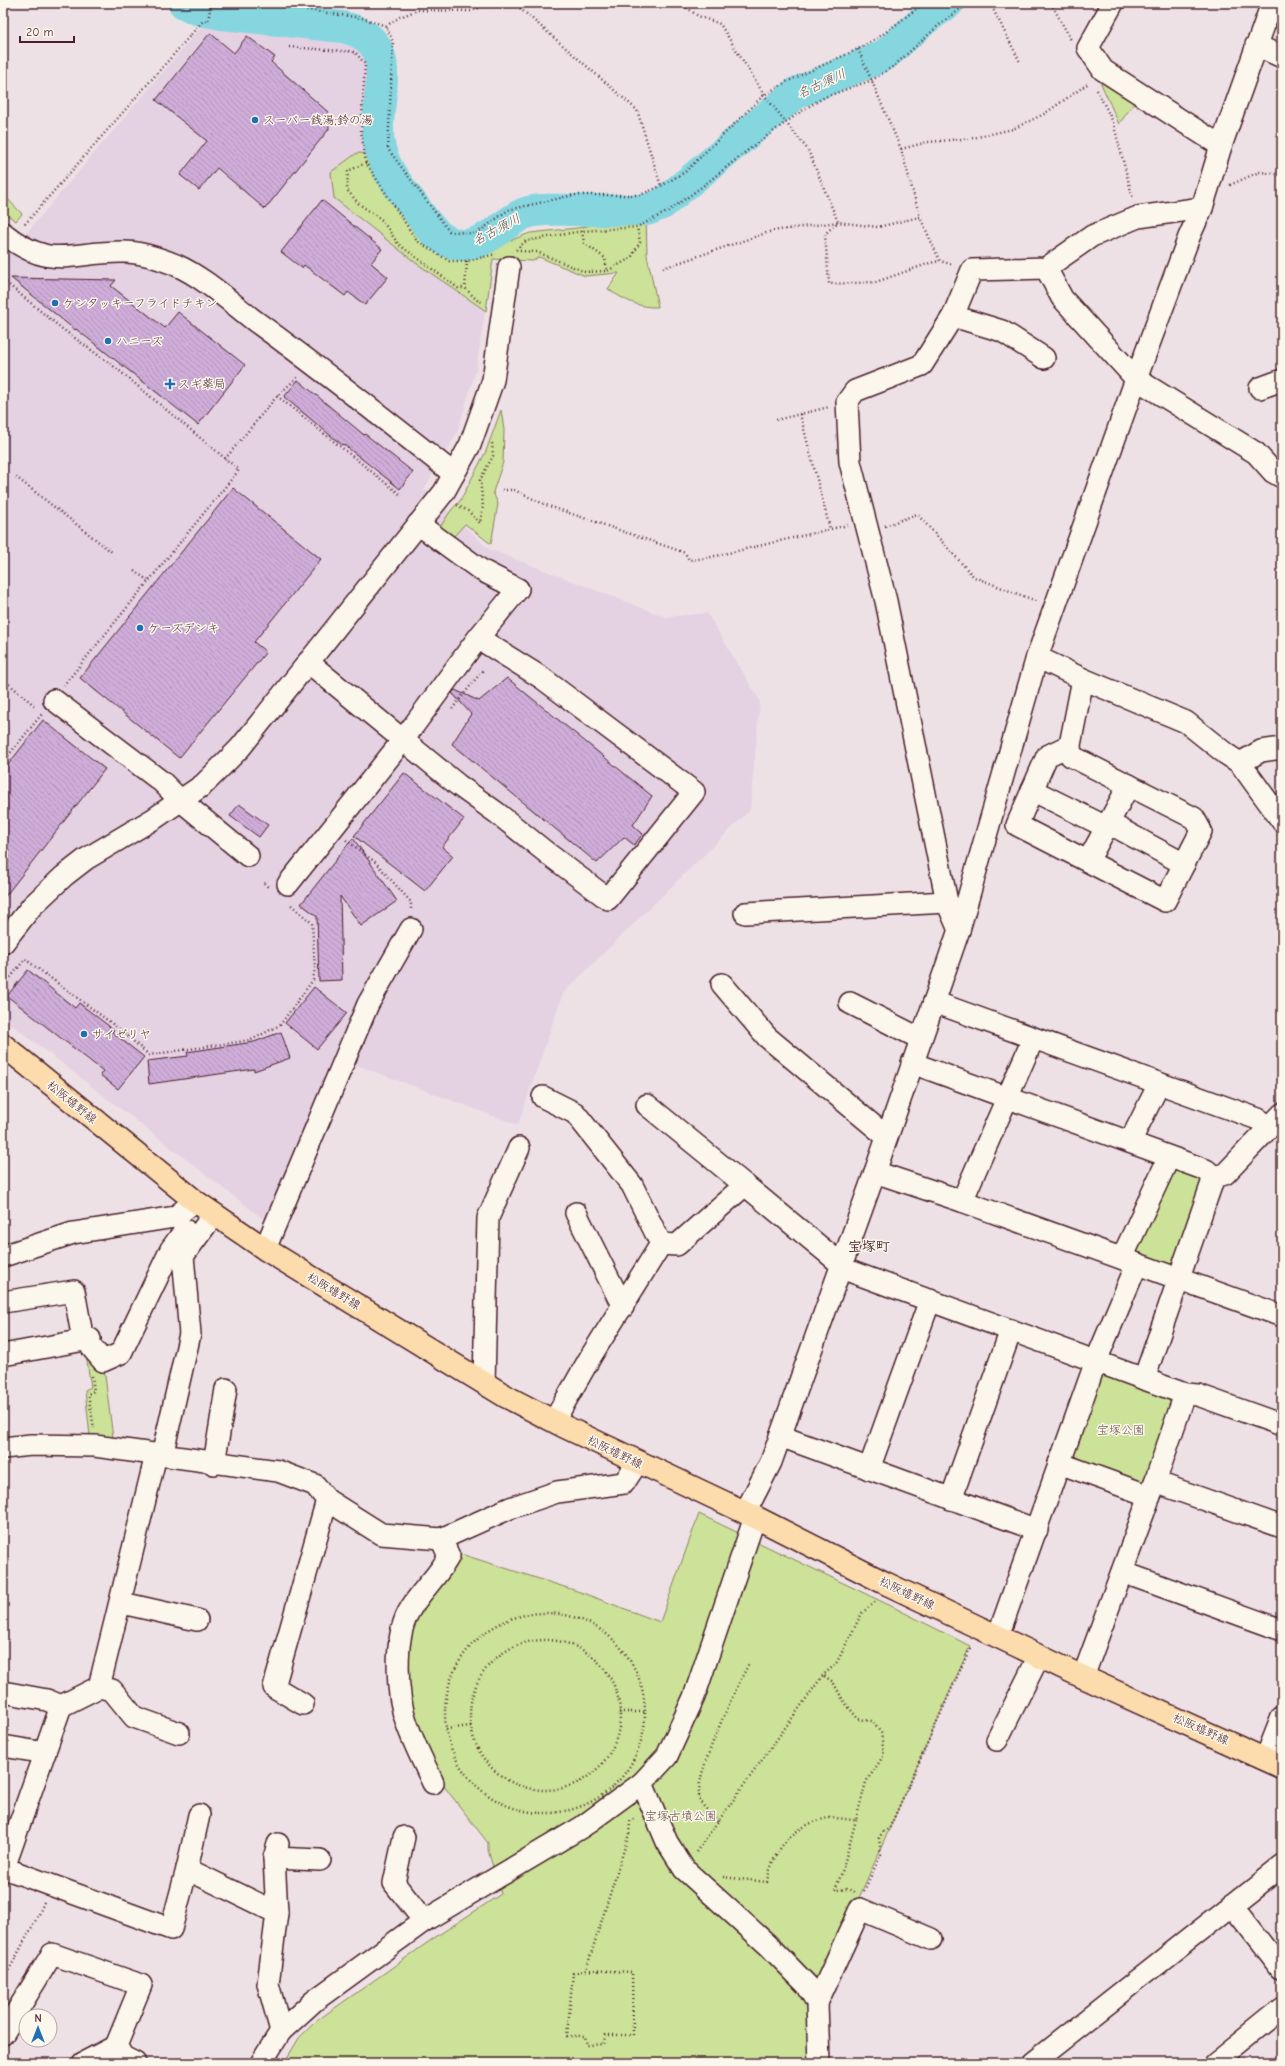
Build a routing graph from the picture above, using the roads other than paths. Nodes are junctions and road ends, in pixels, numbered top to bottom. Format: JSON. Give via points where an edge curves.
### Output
{"nodes":[{"id":1,"x":1113,"y":3,"type":"edge"},
{"id":2,"x":1272,"y":3,"type":"edge"},
{"id":3,"x":1256,"y":45,"type":"junction"},
{"id":4,"x":1282,"y":57,"type":"edge"},
{"id":5,"x":1221,"y":146,"type":"junction"},
{"id":6,"x":1202,"y":208,"type":"junction"},
{"id":7,"x":7,"y":236,"type":"edge"},
{"id":8,"x":509,"y":256,"type":"road end"},
{"id":9,"x":1046,"y":268,"type":"junction"},
{"id":10,"x":953,"y":316,"type":"junction"},
{"id":11,"x":1044,"y":358,"type":"dead end"},
{"id":12,"x":1136,"y":379,"type":"junction"},
{"id":13,"x":1282,"y":380,"type":"edge"},
{"id":14,"x":1260,"y":388,"type":"dead end"},
{"id":15,"x":454,"y":474,"type":"junction"},
{"id":16,"x":1282,"y":478,"type":"edge"},
{"id":17,"x":418,"y":524,"type":"junction"},
{"id":18,"x":478,"y":638,"type":"junction"},
{"id":19,"x":1037,"y":657,"type":"junction"},
{"id":20,"x":308,"y":662,"type":"junction"},
{"id":21,"x":1083,"y":679,"type":"junction"},
{"id":22,"x":54,"y":700,"type":"road end"},
{"id":23,"x":403,"y":740,"type":"junction"},
{"id":24,"x":1070,"y":745,"type":"junction"},
{"id":25,"x":1282,"y":748,"type":"edge"},
{"id":26,"x":1240,"y":763,"type":"junction"},
{"id":27,"x":1129,"y":785,"type":"junction"},
{"id":28,"x":1032,"y":790,"type":"junction"},
{"id":29,"x":180,"y":800,"type":"junction"},
{"id":30,"x":1282,"y":821,"type":"edge"},
{"id":31,"x":1106,"y":827,"type":"junction"},
{"id":32,"x":248,"y":856,"type":"dead end"},
{"id":33,"x":1088,"y":861,"type":"junction"},
{"id":34,"x":1184,"y":864,"type":"junction"},
{"id":35,"x":283,"y":893,"type":"road end"},
{"id":36,"x":947,"y":902,"type":"junction"},
{"id":37,"x":744,"y":913,"type":"dead end"},
{"id":38,"x":411,"y":929,"type":"road end"},
{"id":39,"x":960,"y":930,"type":"junction"},
{"id":40,"x":3,"y":943,"type":"edge"},
{"id":41,"x":722,"y":984,"type":"dead end"},
{"id":42,"x":934,"y":1002,"type":"junction"},
{"id":43,"x":850,"y":1003,"type":"dead end"},
{"id":44,"x":921,"y":1039,"type":"junction"},
{"id":45,"x":1033,"y":1039,"type":"junction"},
{"id":46,"x":3,"y":1045,"type":"edge"},
{"id":47,"x":912,"y":1063,"type":"junction"},
{"id":48,"x":1159,"y":1084,"type":"junction"},
{"id":49,"x":1007,"y":1096,"type":"junction"},
{"id":50,"x":543,"y":1098,"type":"dead end"},
{"id":51,"x":647,"y":1105,"type":"dead end"},
{"id":52,"x":1276,"y":1121,"type":"edge"},
{"id":53,"x":887,"y":1137,"type":"junction"},
{"id":54,"x":1130,"y":1142,"type":"junction"},
{"id":55,"x":519,"y":1148,"type":"dead end"},
{"id":56,"x":1169,"y":1157,"type":"junction"},
{"id":57,"x":875,"y":1172,"type":"junction"},
{"id":58,"x":1214,"y":1177,"type":"junction"},
{"id":59,"x":745,"y":1185,"type":"junction"},
{"id":60,"x":962,"y":1201,"type":"junction"},
{"id":61,"x":204,"y":1207,"type":"junction"},
{"id":62,"x":576,"y":1213,"type":"dead end"},
{"id":63,"x":660,"y":1244,"type":"junction"},
{"id":64,"x":265,"y":1249,"type":"junction"},
{"id":65,"x":3,"y":1256,"type":"edge"},
{"id":66,"x":1130,"y":1261,"type":"junction"},
{"id":67,"x":841,"y":1266,"type":"junction"},
{"id":68,"x":1180,"y":1280,"type":"junction"},
{"id":69,"x":930,"y":1300,"type":"junction"},
{"id":70,"x":3,"y":1302,"type":"edge"},
{"id":71,"x":623,"y":1307,"type":"junction"},
{"id":72,"x":1282,"y":1316,"type":"edge"},
{"id":73,"x":1011,"y":1330,"type":"junction"},
{"id":74,"x":88,"y":1342,"type":"junction"},
{"id":75,"x":3,"y":1355,"type":"edge"},
{"id":76,"x":1096,"y":1361,"type":"junction"},
{"id":77,"x":1144,"y":1379,"type":"junction"},
{"id":78,"x":484,"y":1383,"type":"junction"},
{"id":79,"x":226,"y":1389,"type":"dead end"},
{"id":80,"x":1185,"y":1394,"type":"junction"},
{"id":81,"x":554,"y":1421,"type":"junction"},
{"id":82,"x":1282,"y":1426,"type":"edge"},
{"id":83,"x":780,"y":1436,"type":"junction"},
{"id":84,"x":3,"y":1448,"type":"edge"},
{"id":85,"x":159,"y":1456,"type":"junction"},
{"id":86,"x":637,"y":1463,"type":"junction"},
{"id":87,"x":1059,"y":1463,"type":"junction"},
{"id":88,"x":214,"y":1464,"type":"junction"},
{"id":89,"x":869,"y":1469,"type":"junction"},
{"id":90,"x":1152,"y":1489,"type":"junction"},
{"id":91,"x":951,"y":1499,"type":"junction"},
{"id":92,"x":327,"y":1500,"type":"junction"},
{"id":93,"x":750,"y":1515,"type":"junction"},
{"id":94,"x":1282,"y":1527,"type":"edge"},
{"id":95,"x":1037,"y":1530,"type":"junction"},
{"id":96,"x":441,"y":1539,"type":"junction"},
{"id":97,"x":1122,"y":1572,"type":"junction"},
{"id":98,"x":122,"y":1603,"type":"junction"},
{"id":99,"x":197,"y":1620,"type":"dead end"},
{"id":100,"x":1282,"y":1630,"type":"edge"},
{"id":101,"x":998,"y":1636,"type":"junction"},
{"id":102,"x":1039,"y":1656,"type":"junction"},
{"id":103,"x":1083,"y":1677,"type":"junction"},
{"id":104,"x":100,"y":1687,"type":"junction"},
{"id":105,"x":3,"y":1692,"type":"edge"},
{"id":106,"x":303,"y":1704,"type":"dead end"},
{"id":107,"x":61,"y":1706,"type":"junction"},
{"id":108,"x":1282,"y":1716,"type":"edge"},
{"id":109,"x":179,"y":1733,"type":"dead end"},
{"id":110,"x":997,"y":1740,"type":"dead end"},
{"id":111,"x":3,"y":1746,"type":"edge"},
{"id":112,"x":45,"y":1753,"type":"junction"},
{"id":113,"x":1274,"y":1763,"type":"edge"},
{"id":114,"x":433,"y":1783,"type":"dead end"},
{"id":115,"x":642,"y":1783,"type":"junction"},
{"id":116,"x":199,"y":1814,"type":"dead end"},
{"id":117,"x":10,"y":1828,"type":"edge"},
{"id":118,"x":404,"y":1837,"type":"dead end"},
{"id":119,"x":320,"y":1860,"type":"dead end"},
{"id":120,"x":1282,"y":1866,"type":"edge"},
{"id":121,"x":187,"y":1870,"type":"junction"},
{"id":122,"x":1232,"y":1905,"type":"junction"},
{"id":123,"x":277,"y":1913,"type":"junction"},
{"id":124,"x":424,"y":1920,"type":"junction"},
{"id":125,"x":931,"y":1939,"type":"dead end"},
{"id":126,"x":1282,"y":1969,"type":"edge"},
{"id":127,"x":817,"y":2003,"type":"junction"},
{"id":128,"x":1282,"y":2008,"type":"edge"},
{"id":129,"x":281,"y":2031,"type":"junction"},
{"id":130,"x":3,"y":2034,"type":"edge"},
{"id":131,"x":116,"y":2046,"type":"junction"},
{"id":132,"x":83,"y":2063,"type":"edge"},
{"id":133,"x":135,"y":2063,"type":"edge"},
{"id":134,"x":262,"y":2063,"type":"edge"},
{"id":135,"x":819,"y":2063,"type":"edge"},
{"id":136,"x":1032,"y":2063,"type":"edge"},
{"id":137,"x":1214,"y":2063,"type":"edge"}],
"edges":[{"from":1,"to":5,"type":"street","via":[[1088,48],[1103,70]]},
{"from":2,"to":3,"type":"street"},
{"from":3,"to":4,"type":"street"},
{"from":3,"to":5,"type":"street"},
{"from":5,"to":6,"type":"street"},
{"from":6,"to":9,"type":"street","via":[[1138,217],[1092,236]]},
{"from":6,"to":12,"type":"street"},
{"from":7,"to":15,"type":"street","via":[[28,250],[58,258],[124,252],[157,257],[178,266],[295,349]]},
{"from":8,"to":15,"type":"street","via":[[493,380],[470,445]]},
{"from":9,"to":10,"type":"street","via":[[972,270]]},
{"from":9,"to":12,"type":"street","via":[[1062,298]]},
{"from":10,"to":11,"type":"street","via":[[1002,331]]},
{"from":10,"to":36,"type":"street","via":[[922,365],[855,391],[847,402],[850,462],[886,601]]},
{"from":12,"to":16,"type":"street","via":[[1256,453]]},
{"from":12,"to":19,"type":"street"},
{"from":13,"to":14,"type":"street"},
{"from":15,"to":17,"type":"street","via":[[444,492]]},
{"from":17,"to":18,"type":"street","via":[[481,570],[518,589]]},
{"from":17,"to":20,"type":"street"},
{"from":18,"to":23,"type":"street"},
{"from":18,"to":23,"type":"street","via":[[542,678],[694,792],[608,899]]},
{"from":19,"to":21,"type":"street"},
{"from":19,"to":39,"type":"street"},
{"from":20,"to":23,"type":"street"},
{"from":20,"to":29,"type":"street","via":[[240,748],[203,785]]},
{"from":21,"to":24,"type":"street"},
{"from":21,"to":26,"type":"street","via":[[1186,722]]},
{"from":22,"to":29,"type":"street","via":[[162,782]]},
{"from":23,"to":35,"type":"street"},
{"from":24,"to":27,"type":"street","via":[[1071,756]]},
{"from":24,"to":28,"type":"street","via":[[1047,756]]},
{"from":25,"to":26,"type":"street","via":[[1261,751]]},
{"from":26,"to":30,"type":"street"},
{"from":27,"to":31,"type":"street"},
{"from":27,"to":34,"type":"street","via":[[1194,818],[1201,831]]},
{"from":28,"to":31,"type":"street"},
{"from":28,"to":33,"type":"street","via":[[1017,825]]},
{"from":29,"to":32,"type":"street"},
{"from":29,"to":40,"type":"street","via":[[86,859],[64,876],[32,906]]},
{"from":31,"to":33,"type":"street"},
{"from":31,"to":34,"type":"street","via":[[1118,828]]},
{"from":33,"to":34,"type":"street","via":[[1165,901]]},
{"from":36,"to":37,"type":"street"},
{"from":36,"to":39,"type":"street"},
{"from":38,"to":64,"type":"street","via":[[368,1004]]},
{"from":39,"to":42,"type":"street"},
{"from":41,"to":53,"type":"street","via":[[767,1037]]},
{"from":42,"to":44,"type":"street"},
{"from":42,"to":45,"type":"street"},
{"from":43,"to":44,"type":"street"},
{"from":44,"to":47,"type":"street"},
{"from":45,"to":48,"type":"street"},
{"from":45,"to":49,"type":"street"},
{"from":46,"to":61,"type":"main road","name":"松阪嬉野線"},
{"from":47,"to":49,"type":"street"},
{"from":47,"to":53,"type":"street"},
{"from":48,"to":52,"type":"street","via":[[1258,1119]]},
{"from":48,"to":54,"type":"street"},
{"from":49,"to":54,"type":"street"},
{"from":49,"to":60,"type":"street"},
{"from":50,"to":63,"type":"street","via":[[575,1113],[632,1185]]},
{"from":51,"to":59,"type":"street"},
{"from":52,"to":58,"type":"street","via":[[1225,1174]]},
{"from":53,"to":57,"type":"street"},
{"from":54,"to":56,"type":"street"},
{"from":55,"to":78,"type":"street","via":[[488,1218]]},
{"from":56,"to":58,"type":"street","via":[[1206,1170]]},
{"from":56,"to":66,"type":"street"},
{"from":57,"to":60,"type":"street"},
{"from":57,"to":67,"type":"street"},
{"from":58,"to":68,"type":"street","via":[[1182,1267]]},
{"from":59,"to":63,"type":"street","via":[[677,1245]]},
{"from":59,"to":67,"type":"street"},
{"from":60,"to":66,"type":"street"},
{"from":61,"to":64,"type":"main road","name":"松阪嬉野線"},
{"from":61,"to":65,"type":"street","via":[[175,1217],[73,1233]]},
{"from":61,"to":74,"type":"street","via":[[171,1249],[121,1352],[103,1361]]},
{"from":61,"to":85,"type":"street","via":[[184,1256],[190,1334]]},
{"from":62,"to":71,"type":"street"},
{"from":63,"to":71,"type":"street"},
{"from":64,"to":78,"type":"main road","name":"松阪嬉野線"},
{"from":66,"to":68,"type":"street"},
{"from":66,"to":76,"type":"street"},
{"from":67,"to":69,"type":"street"},
{"from":67,"to":83,"type":"street"},
{"from":68,"to":72,"type":"street"},
{"from":68,"to":77,"type":"street"},
{"from":69,"to":73,"type":"street"},
{"from":69,"to":89,"type":"street"},
{"from":70,"to":74,"type":"street","via":[[74,1291]]},
{"from":71,"to":81,"type":"street","via":[[591,1356]]},
{"from":73,"to":76,"type":"street"},
{"from":73,"to":91,"type":"street"},
{"from":74,"to":75,"type":"street"},
{"from":76,"to":77,"type":"street"},
{"from":76,"to":87,"type":"street"},
{"from":77,"to":80,"type":"street"},
{"from":78,"to":81,"type":"main road","name":"松阪嬉野線"},
{"from":79,"to":88,"type":"street"},
{"from":80,"to":82,"type":"street","via":[[1198,1395]]},
{"from":80,"to":90,"type":"street"},
{"from":81,"to":86,"type":"main road","name":"松阪嬉野線"},
{"from":83,"to":89,"type":"street"},
{"from":83,"to":93,"type":"street"},
{"from":84,"to":85,"type":"street","via":[[31,1445],[95,1446]]},
{"from":85,"to":88,"type":"street"},
{"from":85,"to":98,"type":"street"},
{"from":86,"to":93,"type":"main road","name":"松阪嬉野線"},
{"from":86,"to":96,"type":"street","via":[[624,1483],[557,1492],[510,1508]]},
{"from":87,"to":90,"type":"street"},
{"from":87,"to":95,"type":"street"},
{"from":88,"to":92,"type":"street","via":[[278,1471],[315,1485]]},
{"from":89,"to":91,"type":"street"},
{"from":90,"to":94,"type":"street"},
{"from":90,"to":97,"type":"street"},
{"from":91,"to":95,"type":"street"},
{"from":92,"to":96,"type":"street","via":[[381,1534]]},
{"from":92,"to":106,"type":"street","via":[[274,1687]]},
{"from":93,"to":101,"type":"main road","name":"松阪嬉野線"},
{"from":93,"to":115,"type":"street","via":[[694,1697],[667,1756]]},
{"from":95,"to":101,"type":"street"},
{"from":96,"to":114,"type":"street","via":[[449,1556],[443,1569],[415,1600],[404,1622],[398,1644],[398,1668],[406,1723]]},
{"from":97,"to":100,"type":"street"},
{"from":97,"to":103,"type":"street"},
{"from":98,"to":99,"type":"street"},
{"from":98,"to":104,"type":"street"},
{"from":101,"to":102,"type":"main road","name":"松阪嬉野線"},
{"from":102,"to":103,"type":"main road","name":"松阪嬉野線"},
{"from":102,"to":110,"type":"street"},
{"from":103,"to":113,"type":"main road","name":"松阪嬉野線"},
{"from":104,"to":107,"type":"street"},
{"from":104,"to":109,"type":"street","via":[[112,1690],[134,1717]]},
{"from":105,"to":107,"type":"street","via":[[47,1700]]},
{"from":107,"to":112,"type":"street"},
{"from":108,"to":113,"type":"street"},
{"from":111,"to":112,"type":"street"},
{"from":112,"to":117,"type":"street"},
{"from":115,"to":124,"type":"street","via":[[582,1827]]},
{"from":115,"to":127,"type":"street","via":[[667,1842],[684,1869],[768,1945],[807,1985]]},
{"from":116,"to":121,"type":"street"},
{"from":117,"to":121,"type":"street","via":[[4,1868],[171,1929]]},
{"from":118,"to":124,"type":"street","via":[[394,1883]]},
{"from":119,"to":123,"type":"street","via":[[276,1851]]},
{"from":120,"to":122,"type":"street"},
{"from":121,"to":123,"type":"street"},
{"from":122,"to":126,"type":"street"},
{"from":122,"to":136,"type":"street"},
{"from":123,"to":129,"type":"street","via":[[268,1984]]},
{"from":124,"to":129,"type":"street","via":[[314,2001]]},
{"from":125,"to":127,"type":"street","via":[[861,1902]]},
{"from":127,"to":135,"type":"street"},
{"from":128,"to":137,"type":"street"},
{"from":129,"to":134,"type":"street"},
{"from":130,"to":131,"type":"street","via":[[52,1954],[141,1985]]},
{"from":131,"to":132,"type":"street"},
{"from":131,"to":133,"type":"street","via":[[123,2057]]}]}
